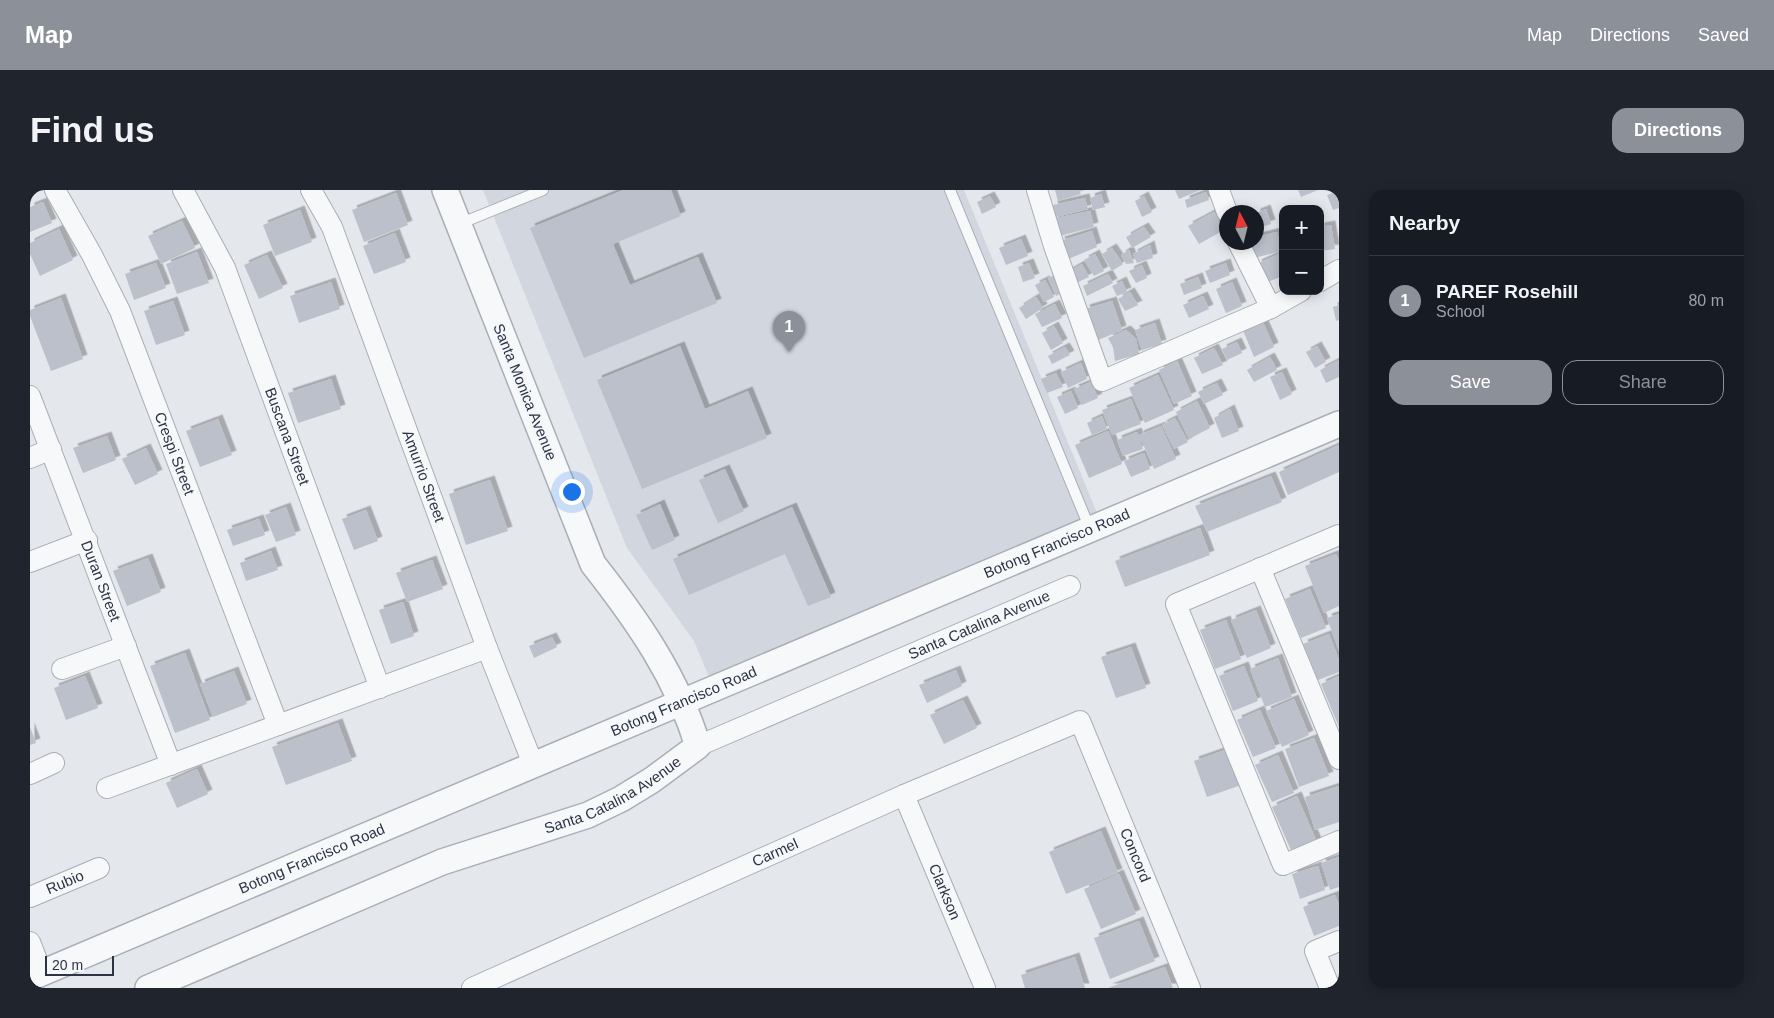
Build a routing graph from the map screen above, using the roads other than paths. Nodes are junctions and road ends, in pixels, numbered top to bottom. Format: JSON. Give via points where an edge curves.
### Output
{"nodes":[{"id":1,"x":55,"y":190,"type":"edge"},
{"id":2,"x":182,"y":190,"type":"edge"},
{"id":3,"x":311,"y":190,"type":"edge"},
{"id":4,"x":445,"y":190,"type":"edge"},
{"id":5,"x":543,"y":190,"type":"edge"},
{"id":6,"x":950,"y":190,"type":"edge"},
{"id":7,"x":1037,"y":190,"type":"edge"},
{"id":8,"x":1218,"y":190,"type":"edge"},
{"id":9,"x":1224,"y":205,"type":"edge"},
{"id":10,"x":458,"y":224,"type":"junction"},
{"id":11,"x":1242,"y":250,"type":"edge"},
{"id":12,"x":1339,"y":270,"type":"edge"},
{"id":13,"x":1324,"y":279,"type":"edge"},
{"id":14,"x":1294,"y":295,"type":"edge"},
{"id":15,"x":1271,"y":308,"type":"junction"},
{"id":16,"x":30,"y":396,"type":"edge"},
{"id":17,"x":1339,"y":424,"type":"edge"},
{"id":18,"x":51,"y":449,"type":"junction"},
{"id":19,"x":30,"y":458,"type":"edge"},
{"id":20,"x":1091,"y":531,"type":"junction"},
{"id":21,"x":1339,"y":535,"type":"edge"},
{"id":22,"x":87,"y":540,"type":"junction"},
{"id":23,"x":30,"y":562,"type":"edge"},
{"id":24,"x":1260,"y":568,"type":"junction"},
{"id":25,"x":1070,"y":586,"type":"dead end"},
{"id":26,"x":126,"y":646,"type":"junction"},
{"id":27,"x":487,"y":648,"type":"junction"},
{"id":28,"x":62,"y":670,"type":"dead end"},
{"id":29,"x":380,"y":688,"type":"junction"},
{"id":30,"x":683,"y":703,"type":"junction"},
{"id":31,"x":1080,"y":721,"type":"joint"},
{"id":32,"x":278,"y":725,"type":"junction"},
{"id":33,"x":698,"y":746,"type":"junction"},
{"id":34,"x":1339,"y":759,"type":"edge"},
{"id":35,"x":54,"y":763,"type":"dead end"},
{"id":36,"x":533,"y":764,"type":"junction"},
{"id":37,"x":171,"y":765,"type":"junction"},
{"id":38,"x":30,"y":774,"type":"edge"},
{"id":39,"x":107,"y":788,"type":"dead end"},
{"id":40,"x":904,"y":795,"type":"junction"},
{"id":41,"x":1339,"y":841,"type":"edge"},
{"id":42,"x":99,"y":868,"type":"dead end"},
{"id":43,"x":30,"y":897,"type":"edge"},
{"id":44,"x":1339,"y":941,"type":"edge"},
{"id":45,"x":30,"y":942,"type":"edge"},
{"id":46,"x":36,"y":976,"type":"edge"},
{"id":47,"x":148,"y":988,"type":"edge"},
{"id":48,"x":472,"y":988,"type":"edge"},
{"id":49,"x":985,"y":988,"type":"edge"},
{"id":50,"x":1190,"y":988,"type":"edge"},
{"id":51,"x":1330,"y":988,"type":"edge"}],
"edges":[{"from":1,"to":32,"type":"street","name":"Crespi Street","via":[[120,311]]},
{"from":2,"to":29,"type":"street","name":"Buscana Street","via":[[225,268]]},
{"from":3,"to":27,"type":"street","name":"Amurrio Street","via":[[332,227]]},
{"from":4,"to":10,"type":"street","name":"Santa Monica Avenue"},
{"from":5,"to":10,"type":"lane"},
{"from":6,"to":20,"type":"lane"},
{"from":7,"to":15,"type":"street","via":[[1102,381]]},
{"from":8,"to":9,"type":"street"},
{"from":10,"to":30,"type":"street","name":"Santa Monica Avenue","via":[[593,564],[659,656]]},
{"from":11,"to":15,"type":"street"},
{"from":12,"to":13,"type":"street"},
{"from":14,"to":15,"type":"street"},
{"from":16,"to":18,"type":"street","name":"Duran Street"},
{"from":17,"to":20,"type":"street","name":"Botong Francisco Road"},
{"from":18,"to":19,"type":"street"},
{"from":18,"to":22,"type":"street","name":"Duran Street"},
{"from":20,"to":30,"type":"street","name":"Botong Francisco Road"},
{"from":21,"to":24,"type":"street"},
{"from":22,"to":23,"type":"street"},
{"from":22,"to":26,"type":"street","name":"Duran Street"},
{"from":24,"to":34,"type":"street"},
{"from":24,"to":41,"type":"street","via":[[1176,604],[1283,865]]},
{"from":25,"to":33,"type":"street","name":"Santa Catalina Avenue"},
{"from":26,"to":28,"type":"street"},
{"from":26,"to":37,"type":"street","name":"Duran Street"},
{"from":27,"to":29,"type":"street"},
{"from":27,"to":36,"type":"street","name":"Amurrio Street"},
{"from":29,"to":32,"type":"street"},
{"from":30,"to":33,"type":"street","name":"Santa Monica Avenue"},
{"from":30,"to":36,"type":"street","name":"Botong Francisco Road"},
{"from":31,"to":40,"type":"street","name":"Carmel"},
{"from":31,"to":50,"type":"street","name":"Concord"},
{"from":32,"to":37,"type":"street"},
{"from":33,"to":47,"type":"street","name":"Santa Catalina Avenue","via":[[644,785],[588,815],[442,862]]},
{"from":35,"to":38,"type":"street"},
{"from":36,"to":46,"type":"street","name":"Botong Francisco Road"},
{"from":37,"to":39,"type":"street"},
{"from":40,"to":48,"type":"street","name":"Carmel"},
{"from":40,"to":49,"type":"street","name":"Clarkson"},
{"from":42,"to":43,"type":"street","name":"Rubio"},
{"from":44,"to":51,"type":"street","via":[[1315,951]]},
{"from":45,"to":46,"type":"street"}]}
